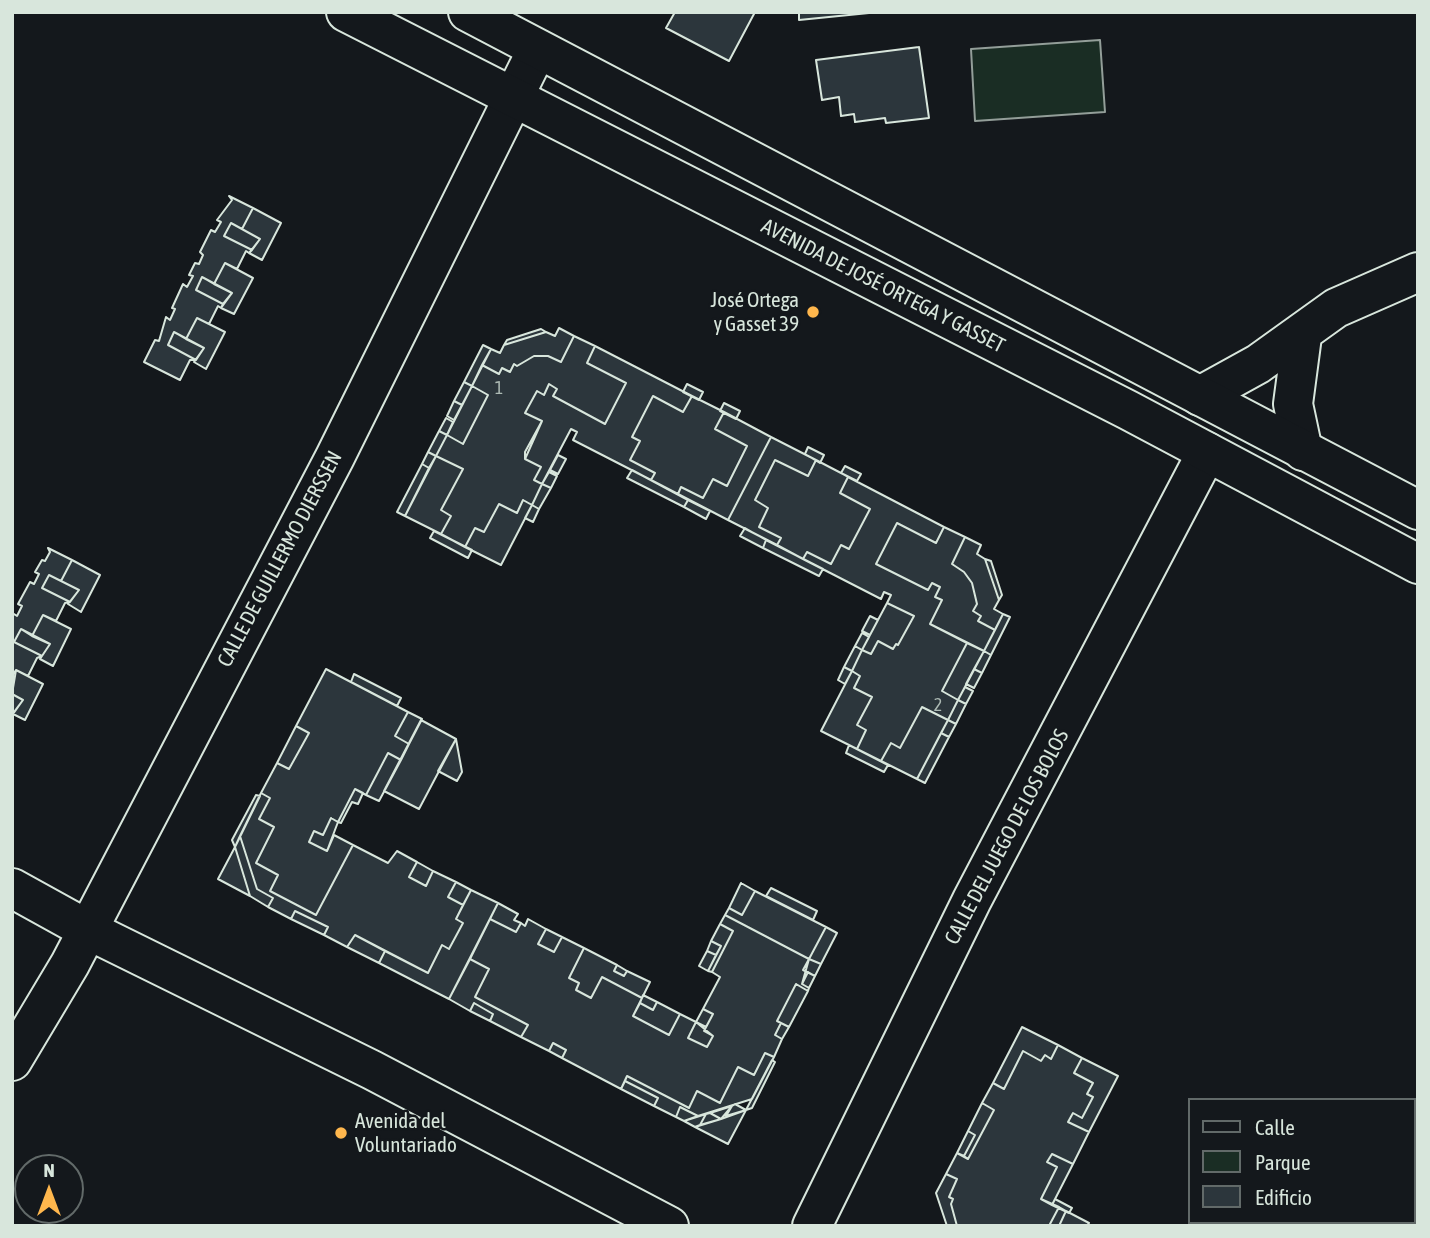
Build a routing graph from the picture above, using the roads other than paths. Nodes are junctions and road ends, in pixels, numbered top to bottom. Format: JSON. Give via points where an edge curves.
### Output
{"nodes":[{"id":1,"x":346,"y":12,"type":"edge"},
{"id":2,"x":468,"y":12,"type":"edge"},
{"id":3,"x":537,"y":50,"type":"junction"},
{"id":4,"x":513,"y":96,"type":"junction"},
{"id":5,"x":1418,"y":272,"type":"edge"},
{"id":6,"x":1302,"y":336,"type":"junction"},
{"id":7,"x":1200,"y":396,"type":"junction"},
{"id":8,"x":1303,"y":451,"type":"junction"},
{"id":9,"x":1207,"y":452,"type":"junction"},
{"id":10,"x":1418,"y":510,"type":"edge"},
{"id":11,"x":1418,"y":564,"type":"edge"},
{"id":12,"x":12,"y":888,"type":"edge"},
{"id":13,"x":88,"y":930,"type":"junction"},
{"id":14,"x":12,"y":1061,"type":"edge"},
{"id":15,"x":669,"y":1226,"type":"edge"},
{"id":16,"x":812,"y":1226,"type":"edge"}],
"edges":[{"from":1,"to":4,"type":"street","name":"AVENIDA DE JOSÉ ORTEGA Y GASSET"},
{"from":2,"to":3,"type":"street"},
{"from":3,"to":4,"type":"street","name":"CALLE DE GUILLERMO DIERSSEN"},
{"from":3,"to":7,"type":"street"},
{"from":4,"to":9,"type":"street","name":"AVENIDA DE JOSÉ ORTEGA Y GASSET"},
{"from":4,"to":13,"type":"street","name":"CALLE DE GUILLERMO DIERSSEN","via":[[335,457]]},
{"from":5,"to":6,"type":"street","via":[[1336,308]]},
{"from":6,"to":7,"type":"street"},
{"from":6,"to":8,"type":"street","via":[[1293,404]]},
{"from":7,"to":8,"type":"street"},
{"from":8,"to":10,"type":"street"},
{"from":9,"to":11,"type":"street","name":"AVENIDA DE JOSÉ ORTEGA Y GASSET"},
{"from":9,"to":16,"type":"street","name":"CALLE DEL JUEGO DE LOS BOLOS","via":[[972,900]]},
{"from":12,"to":13,"type":"street"},
{"from":13,"to":14,"type":"street","name":"CALLE DE GUILLERMO DIERSSEN"},
{"from":13,"to":15,"type":"street","via":[[372,1070]]}]}
